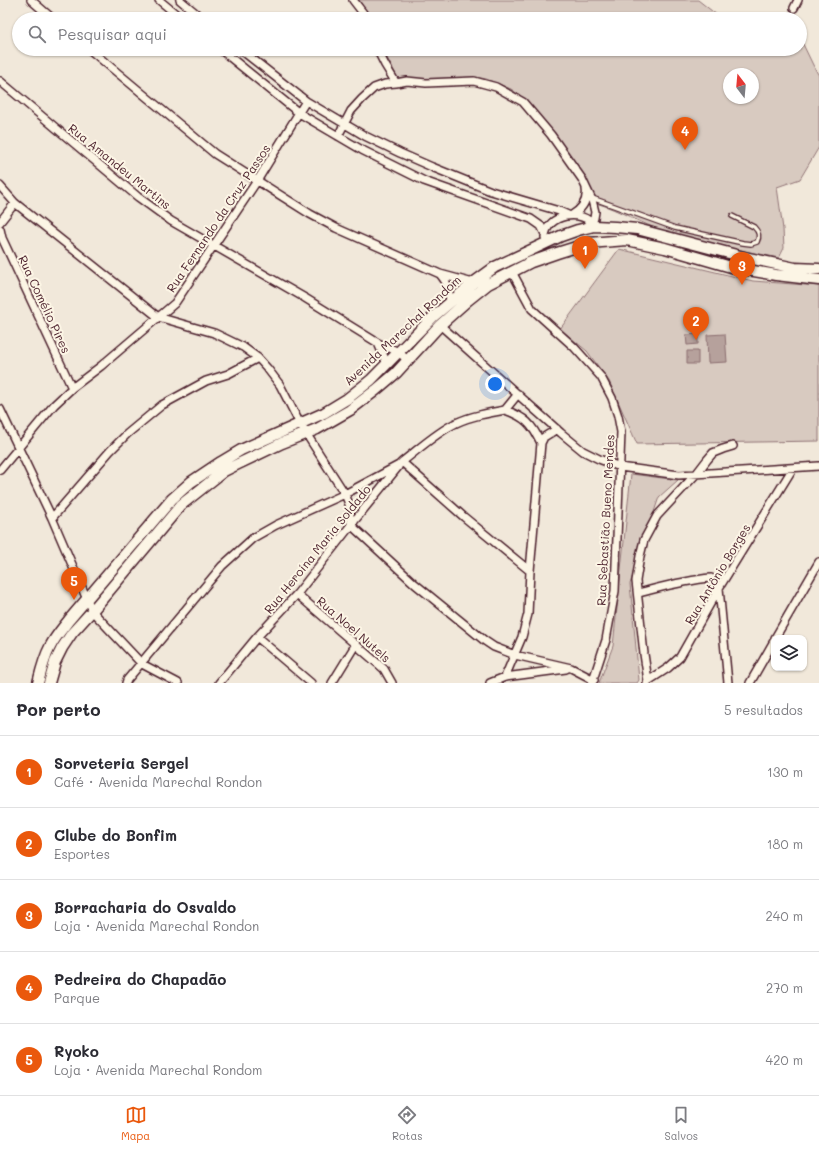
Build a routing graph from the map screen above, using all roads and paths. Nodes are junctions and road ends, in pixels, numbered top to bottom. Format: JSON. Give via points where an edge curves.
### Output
{"nodes":[{"id":1,"x":30,"y":0,"type":"edge"},
{"id":2,"x":159,"y":0,"type":"edge"},
{"id":3,"x":180,"y":0,"type":"edge"},
{"id":4,"x":353,"y":0,"type":"edge"},
{"id":5,"x":798,"y":0,"type":"edge"},
{"id":6,"x":794,"y":8,"type":"dead end"},
{"id":7,"x":45,"y":12,"type":"edge"},
{"id":8,"x":174,"y":12,"type":"edge"},
{"id":9,"x":195,"y":12,"type":"edge"},
{"id":10,"x":363,"y":12,"type":"edge"},
{"id":11,"x":97,"y":56,"type":"edge"},
{"id":12,"x":229,"y":56,"type":"edge"},
{"id":13,"x":249,"y":56,"type":"edge"},
{"id":14,"x":380,"y":56,"type":"edge"},
{"id":15,"x":0,"y":81,"type":"edge"},
{"id":16,"x":396,"y":83,"type":"junction"},
{"id":17,"x":306,"y":101,"type":"junction"},
{"id":18,"x":299,"y":113,"type":"junction"},
{"id":19,"x":344,"y":123,"type":"junction"},
{"id":20,"x":338,"y":136,"type":"junction"},
{"id":21,"x":257,"y":180,"type":"junction"},
{"id":22,"x":0,"y":186,"type":"edge"},
{"id":23,"x":586,"y":187,"type":"junction"},
{"id":24,"x":591,"y":197,"type":"junction"},
{"id":25,"x":15,"y":203,"type":"junction"},
{"id":26,"x":570,"y":215,"type":"junction"},
{"id":27,"x":732,"y":216,"type":"dead end"},
{"id":28,"x":0,"y":222,"type":"edge"},
{"id":29,"x":593,"y":225,"type":"junction"},
{"id":30,"x":0,"y":229,"type":"edge"},
{"id":31,"x":546,"y":238,"type":"junction"},
{"id":32,"x":589,"y":243,"type":"junction"},
{"id":33,"x":214,"y":244,"type":"junction"},
{"id":34,"x":558,"y":253,"type":"junction"},
{"id":35,"x":819,"y":269,"type":"edge"},
{"id":36,"x":512,"y":272,"type":"junction"},
{"id":37,"x":440,"y":274,"type":"junction"},
{"id":38,"x":819,"y":280,"type":"edge"},
{"id":39,"x":473,"y":282,"type":"junction"},
{"id":40,"x":450,"y":303,"type":"junction"},
{"id":41,"x":158,"y":317,"type":"junction"},
{"id":42,"x":440,"y":325,"type":"junction"},
{"id":43,"x":378,"y":343,"type":"junction"},
{"id":44,"x":399,"y":352,"type":"junction"},
{"id":45,"x":258,"y":358,"type":"junction"},
{"id":46,"x":407,"y":360,"type":"junction"},
{"id":47,"x":387,"y":364,"type":"junction"},
{"id":48,"x":72,"y":388,"type":"junction"},
{"id":49,"x":518,"y":394,"type":"junction"},
{"id":50,"x":0,"y":409,"type":"edge"},
{"id":51,"x":505,"y":410,"type":"junction"},
{"id":52,"x":300,"y":424,"type":"junction"},
{"id":53,"x":557,"y":429,"type":"junction"},
{"id":54,"x":306,"y":434,"type":"junction"},
{"id":55,"x":541,"y":442,"type":"junction"},
{"id":56,"x":733,"y":446,"type":"dead end"},
{"id":57,"x":18,"y":448,"type":"junction"},
{"id":58,"x":401,"y":463,"type":"junction"},
{"id":59,"x":819,"y":466,"type":"edge"},
{"id":60,"x":620,"y":467,"type":"junction"},
{"id":61,"x":793,"y":468,"type":"junction"},
{"id":62,"x":0,"y":470,"type":"edge"},
{"id":63,"x":697,"y":473,"type":"junction"},
{"id":64,"x":345,"y":494,"type":"junction"},
{"id":65,"x":52,"y":518,"type":"junction"},
{"id":66,"x":351,"y":525,"type":"junction"},
{"id":67,"x":819,"y":562,"type":"edge"},
{"id":68,"x":530,"y":571,"type":"junction"},
{"id":69,"x":719,"y":588,"type":"junction"},
{"id":70,"x":638,"y":593,"type":"junction"},
{"id":71,"x":297,"y":594,"type":"junction"},
{"id":72,"x":87,"y":599,"type":"junction"},
{"id":73,"x":92,"y":612,"type":"junction"},
{"id":74,"x":777,"y":635,"type":"edge"},
{"id":75,"x":257,"y":637,"type":"junction"},
{"id":76,"x":356,"y":644,"type":"junction"},
{"id":77,"x":771,"y":646,"type":"edge"},
{"id":78,"x":515,"y":655,"type":"junction"},
{"id":79,"x":142,"y":664,"type":"junction"},
{"id":80,"x":571,"y":668,"type":"junction"},
{"id":81,"x":505,"y":677,"type":"junction"},
{"id":82,"x":593,"y":681,"type":"edge"},
{"id":83,"x":648,"y":682,"type":"edge"},
{"id":84,"x":38,"y":683,"type":"edge"},
{"id":85,"x":48,"y":683,"type":"edge"},
{"id":86,"x":126,"y":683,"type":"edge"},
{"id":87,"x":178,"y":683,"type":"edge"},
{"id":88,"x":219,"y":683,"type":"edge"},
{"id":89,"x":311,"y":683,"type":"edge"},
{"id":90,"x":332,"y":683,"type":"edge"},
{"id":91,"x":392,"y":683,"type":"edge"},
{"id":92,"x":490,"y":683,"type":"edge"},
{"id":93,"x":728,"y":683,"type":"edge"},
{"id":94,"x":750,"y":683,"type":"edge"}],
"edges":[{"from":1,"to":7,"type":"street"},
{"from":2,"to":8,"type":"street"},
{"from":3,"to":9,"type":"street"},
{"from":4,"to":10,"type":"street"},
{"from":5,"to":6,"type":"street"},
{"from":11,"to":21,"type":"street","via":[[215,154]]},
{"from":12,"to":18,"type":"street"},
{"from":13,"to":17,"type":"street"},
{"from":14,"to":16,"type":"street"},
{"from":15,"to":33,"type":"street","name":"Rua Amandeu Martins","via":[[138,197],[171,221]]},
{"from":16,"to":19,"type":"street","via":[[374,88],[351,111]]},
{"from":16,"to":23,"type":"street","via":[[474,81],[514,96],[523,102],[551,135]]},
{"from":17,"to":18,"type":"street","name":"Rua Fernando da Cruz Passos"},
{"from":17,"to":19,"type":"street"},
{"from":18,"to":20,"type":"street"},
{"from":18,"to":21,"type":"street","name":"Rua Fernando da Cruz Passos"},
{"from":19,"to":20,"type":"street"},
{"from":19,"to":26,"type":"street","via":[[432,167],[491,191]]},
{"from":20,"to":31,"type":"street","via":[[424,181],[531,219],[541,226]]},
{"from":21,"to":33,"type":"street","name":"Rua Fernando da Cruz Passos"},
{"from":21,"to":37,"type":"street","via":[[336,228]]},
{"from":22,"to":25,"type":"street"},
{"from":23,"to":24,"type":"street"},
{"from":23,"to":26,"type":"street","via":[[586,200],[582,207]]},
{"from":24,"to":27,"type":"lane","via":[[675,228],[743,243],[757,242],[757,230]]},
{"from":24,"to":29,"type":"street","via":[[595,212]]},
{"from":25,"to":28,"type":"street"},
{"from":25,"to":41,"type":"street"},
{"from":26,"to":29,"type":"street","via":[[586,218]]},
{"from":26,"to":31,"type":"street","via":[[559,218],[548,227]]},
{"from":29,"to":31,"type":"main road","name":"Avenida Marechal Rondom"},
{"from":29,"to":32,"type":"main road","via":[[595,234]]},
{"from":29,"to":35,"type":"main road","name":"Avenida Marechal Rondom","via":[[637,230],[795,268]]},
{"from":30,"to":48,"type":"street","name":"Rua Comélio Pires"},
{"from":31,"to":34,"type":"main road","via":[[551,249]]},
{"from":31,"to":39,"type":"main road","name":"Avenida Marechal Rondom"},
{"from":32,"to":34,"type":"main road"},
{"from":32,"to":38,"type":"main road","via":[[627,240],[731,266]]},
{"from":33,"to":41,"type":"street","name":"Rua Fernando da Cruz Passos","via":[[175,303]]},
{"from":33,"to":43,"type":"street","name":"Rua Amandeu Martins"},
{"from":34,"to":36,"type":"main road"},
{"from":36,"to":42,"type":"main road","via":[[488,284]]},
{"from":36,"to":60,"type":"street","name":"Rua Sebastião Bueno Mendes","via":[[532,309],[574,347],[601,377],[618,416],[621,432]]},
{"from":37,"to":39,"type":"street"},
{"from":37,"to":40,"type":"street","via":[[449,289]]},
{"from":39,"to":40,"type":"main road","name":"Avenida Marechal Rondom"},
{"from":40,"to":44,"type":"main road","name":"Avenida Marechal Rondom"},
{"from":41,"to":45,"type":"street","via":[[214,333],[243,346]]},
{"from":41,"to":48,"type":"street","name":"Rua Fernando da Cruz Passos"},
{"from":42,"to":46,"type":"main road"},
{"from":42,"to":49,"type":"street"},
{"from":43,"to":44,"type":"street","name":"Rua Amandeu Martins"},
{"from":43,"to":47,"type":"street"},
{"from":44,"to":46,"type":"street"},
{"from":44,"to":47,"type":"main road","name":"Avenida Marechal Rondom"},
{"from":45,"to":52,"type":"street","via":[[280,385]]},
{"from":45,"to":65,"type":"street","via":[[228,374],[206,381],[162,405],[126,434]]},
{"from":46,"to":54,"type":"main road","via":[[396,373],[366,398]]},
{"from":47,"to":52,"type":"main road","name":"Avenida Marechal Rondom","via":[[347,399]]},
{"from":48,"to":57,"type":"street","name":"Rua Fernando da Cruz Passos","via":[[54,405]]},
{"from":49,"to":51,"type":"street"},
{"from":49,"to":53,"type":"street"},
{"from":50,"to":57,"type":"street"},
{"from":51,"to":55,"type":"street","via":[[525,419]]},
{"from":51,"to":58,"type":"street","via":[[474,416],[456,423],[440,432]]},
{"from":52,"to":54,"type":"street"},
{"from":52,"to":72,"type":"main road","name":"Avenida Marechal Rondom","via":[[241,450],[191,482],[172,499]]},
{"from":53,"to":55,"type":"street","via":[[548,433]]},
{"from":53,"to":60,"type":"street","via":[[583,451]]},
{"from":54,"to":64,"type":"street"},
{"from":54,"to":73,"type":"main road","via":[[234,466],[181,505]]},
{"from":55,"to":68,"type":"street"},
{"from":56,"to":63,"type":"street","via":[[713,454]]},
{"from":57,"to":62,"type":"street","name":"Rua Fernando da Cruz Passos"},
{"from":57,"to":65,"type":"street"},
{"from":58,"to":64,"type":"street"},
{"from":58,"to":66,"type":"street","name":"Rua Heroína Maria Soldado"},
{"from":58,"to":68,"type":"street"},
{"from":59,"to":61,"type":"street"},
{"from":60,"to":63,"type":"street","via":[[679,475]]},
{"from":60,"to":82,"type":"street","name":"Rua Sebastião Bueno Mendes","via":[[615,592],[606,640]]},
{"from":61,"to":63,"type":"street"},
{"from":61,"to":69,"type":"street","name":"Rua Antônio Borges"},
{"from":63,"to":70,"type":"street","via":[[657,516],[644,540],[636,581]]},
{"from":64,"to":66,"type":"street","via":[[349,504]]},
{"from":64,"to":79,"type":"street","via":[[253,538],[222,566]]},
{"from":65,"to":72,"type":"street"},
{"from":66,"to":71,"type":"street","name":"Rua Heroína Maria Soldado"},
{"from":66,"to":78,"type":"street","via":[[415,584],[485,641]]},
{"from":67,"to":74,"type":"street"},
{"from":68,"to":78,"type":"street","via":[[528,614]]},
{"from":69,"to":70,"type":"street","via":[[711,578]]},
{"from":69,"to":83,"type":"street","name":"Rua Antônio Borges","via":[[680,657]]},
{"from":69,"to":93,"type":"street"},
{"from":70,"to":83,"type":"street"},
{"from":71,"to":75,"type":"street","name":"Rua Heroína Maria Soldado"},
{"from":71,"to":76,"type":"street","name":"Rua Noel Nutels"},
{"from":72,"to":73,"type":"street"},
{"from":72,"to":84,"type":"main road","name":"Avenida Marechal Rondom","via":[[68,620],[50,647]]},
{"from":73,"to":79,"type":"street"},
{"from":73,"to":85,"type":"main road","via":[[62,648]]},
{"from":75,"to":88,"type":"street","name":"Rua Heroína Maria Soldado"},
{"from":75,"to":89,"type":"street"},
{"from":76,"to":90,"type":"street"},
{"from":76,"to":91,"type":"street","name":"Rua Noel Nutels","via":[[384,669]]},
{"from":77,"to":94,"type":"street"},
{"from":78,"to":80,"type":"street"},
{"from":78,"to":81,"type":"street"},
{"from":79,"to":86,"type":"street"},
{"from":79,"to":87,"type":"street"},
{"from":80,"to":81,"type":"street"},
{"from":80,"to":82,"type":"street"},
{"from":81,"to":92,"type":"street"}]}
